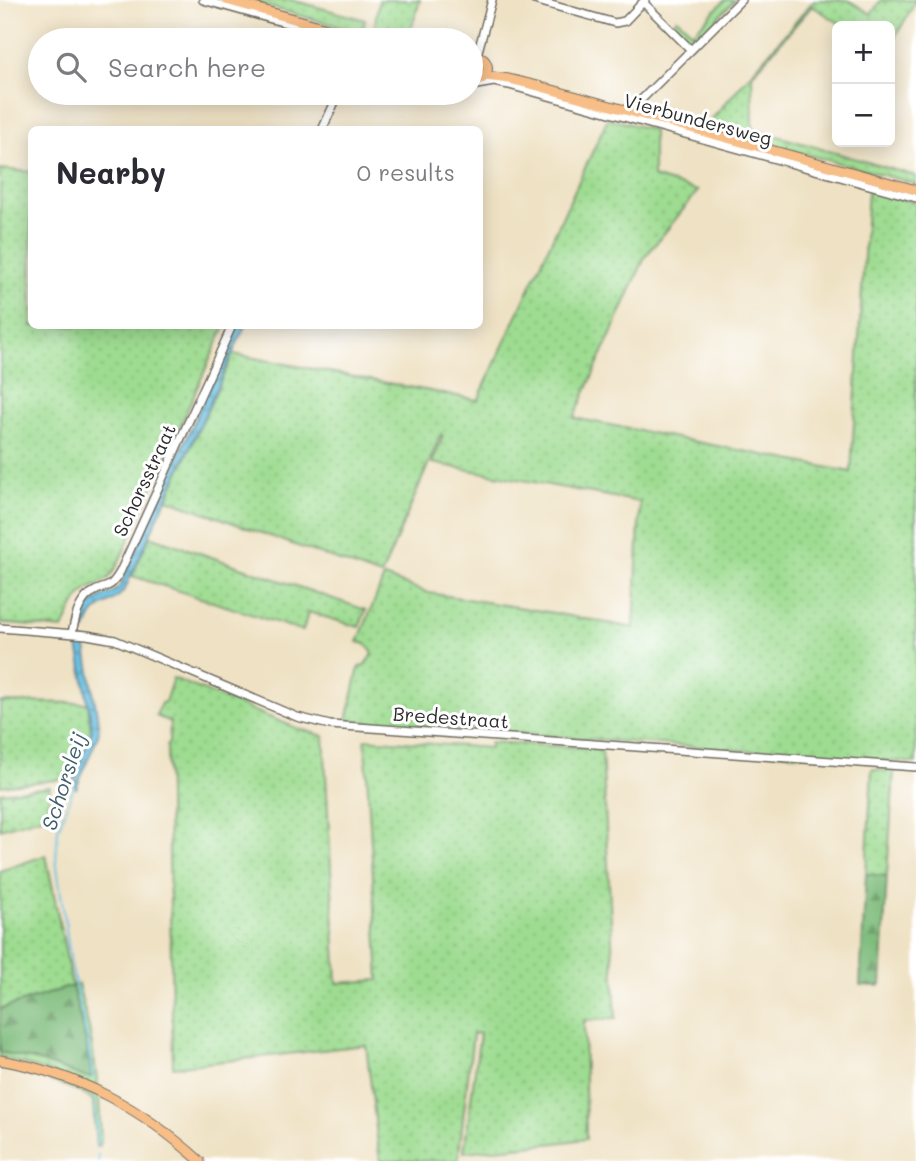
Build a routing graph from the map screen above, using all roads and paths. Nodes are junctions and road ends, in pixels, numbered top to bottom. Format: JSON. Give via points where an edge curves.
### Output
{"nodes":[{"id":1,"x":203,"y":0,"type":"edge"},
{"id":2,"x":226,"y":0,"type":"edge"},
{"id":3,"x":492,"y":0,"type":"edge"},
{"id":4,"x":534,"y":0,"type":"edge"},
{"id":5,"x":741,"y":0,"type":"edge"},
{"id":6,"x":212,"y":1,"type":"edge"},
{"id":7,"x":644,"y":1,"type":"edge"},
{"id":8,"x":306,"y":28,"type":"edge"},
{"id":9,"x":327,"y":28,"type":"edge"},
{"id":10,"x":483,"y":28,"type":"edge"},
{"id":11,"x":690,"y":49,"type":"junction"},
{"id":12,"x":483,"y":59,"type":"edge"},
{"id":13,"x":487,"y":72,"type":"junction"},
{"id":14,"x":483,"y":77,"type":"edge"},
{"id":15,"x":483,"y":83,"type":"edge"},
{"id":16,"x":537,"y":89,"type":"junction"},
{"id":17,"x":640,"y":101,"type":"dead end"},
{"id":18,"x":333,"y":105,"type":"edge"},
{"id":19,"x":324,"y":126,"type":"edge"},
{"id":20,"x":853,"y":176,"type":"junction"},
{"id":21,"x":916,"y":190,"type":"edge"},
{"id":22,"x":916,"y":198,"type":"edge"},
{"id":23,"x":231,"y":329,"type":"edge"},
{"id":24,"x":0,"y":628,"type":"edge"},
{"id":25,"x":72,"y":634,"type":"junction"},
{"id":26,"x":916,"y":767,"type":"edge"},
{"id":27,"x":0,"y":1060,"type":"edge"},
{"id":28,"x":200,"y":1161,"type":"edge"}],
"edges":[{"from":1,"to":6,"type":"street"},
{"from":2,"to":9,"type":"main road"},
{"from":3,"to":10,"type":"street"},
{"from":4,"to":7,"type":"street","via":[[615,23],[625,21]]},
{"from":5,"to":11,"type":"street"},
{"from":6,"to":8,"type":"street"},
{"from":7,"to":11,"type":"street"},
{"from":11,"to":17,"type":"street"},
{"from":12,"to":13,"type":"main road"},
{"from":13,"to":14,"type":"main road"},
{"from":13,"to":16,"type":"main road","name":"Vierbundersweg"},
{"from":15,"to":16,"type":"street","name":"Vierbundersweg"},
{"from":16,"to":20,"type":"main road","name":"Vierbundersweg"},
{"from":18,"to":19,"type":"street"},
{"from":20,"to":21,"type":"main road","name":"Vierbundersweg"},
{"from":20,"to":22,"type":"street","name":"Vierbundersweg"},
{"from":23,"to":25,"type":"street","name":"Schorsstraat","via":[[120,572],[110,587],[92,592],[85,600],[76,613]]},
{"from":24,"to":25,"type":"street","name":"Bredestraat"},
{"from":25,"to":26,"type":"street","name":"Bredestraat","via":[[115,640],[297,717],[330,725]]},
{"from":27,"to":28,"type":"main road","via":[[64,1076],[120,1101]]}]}
